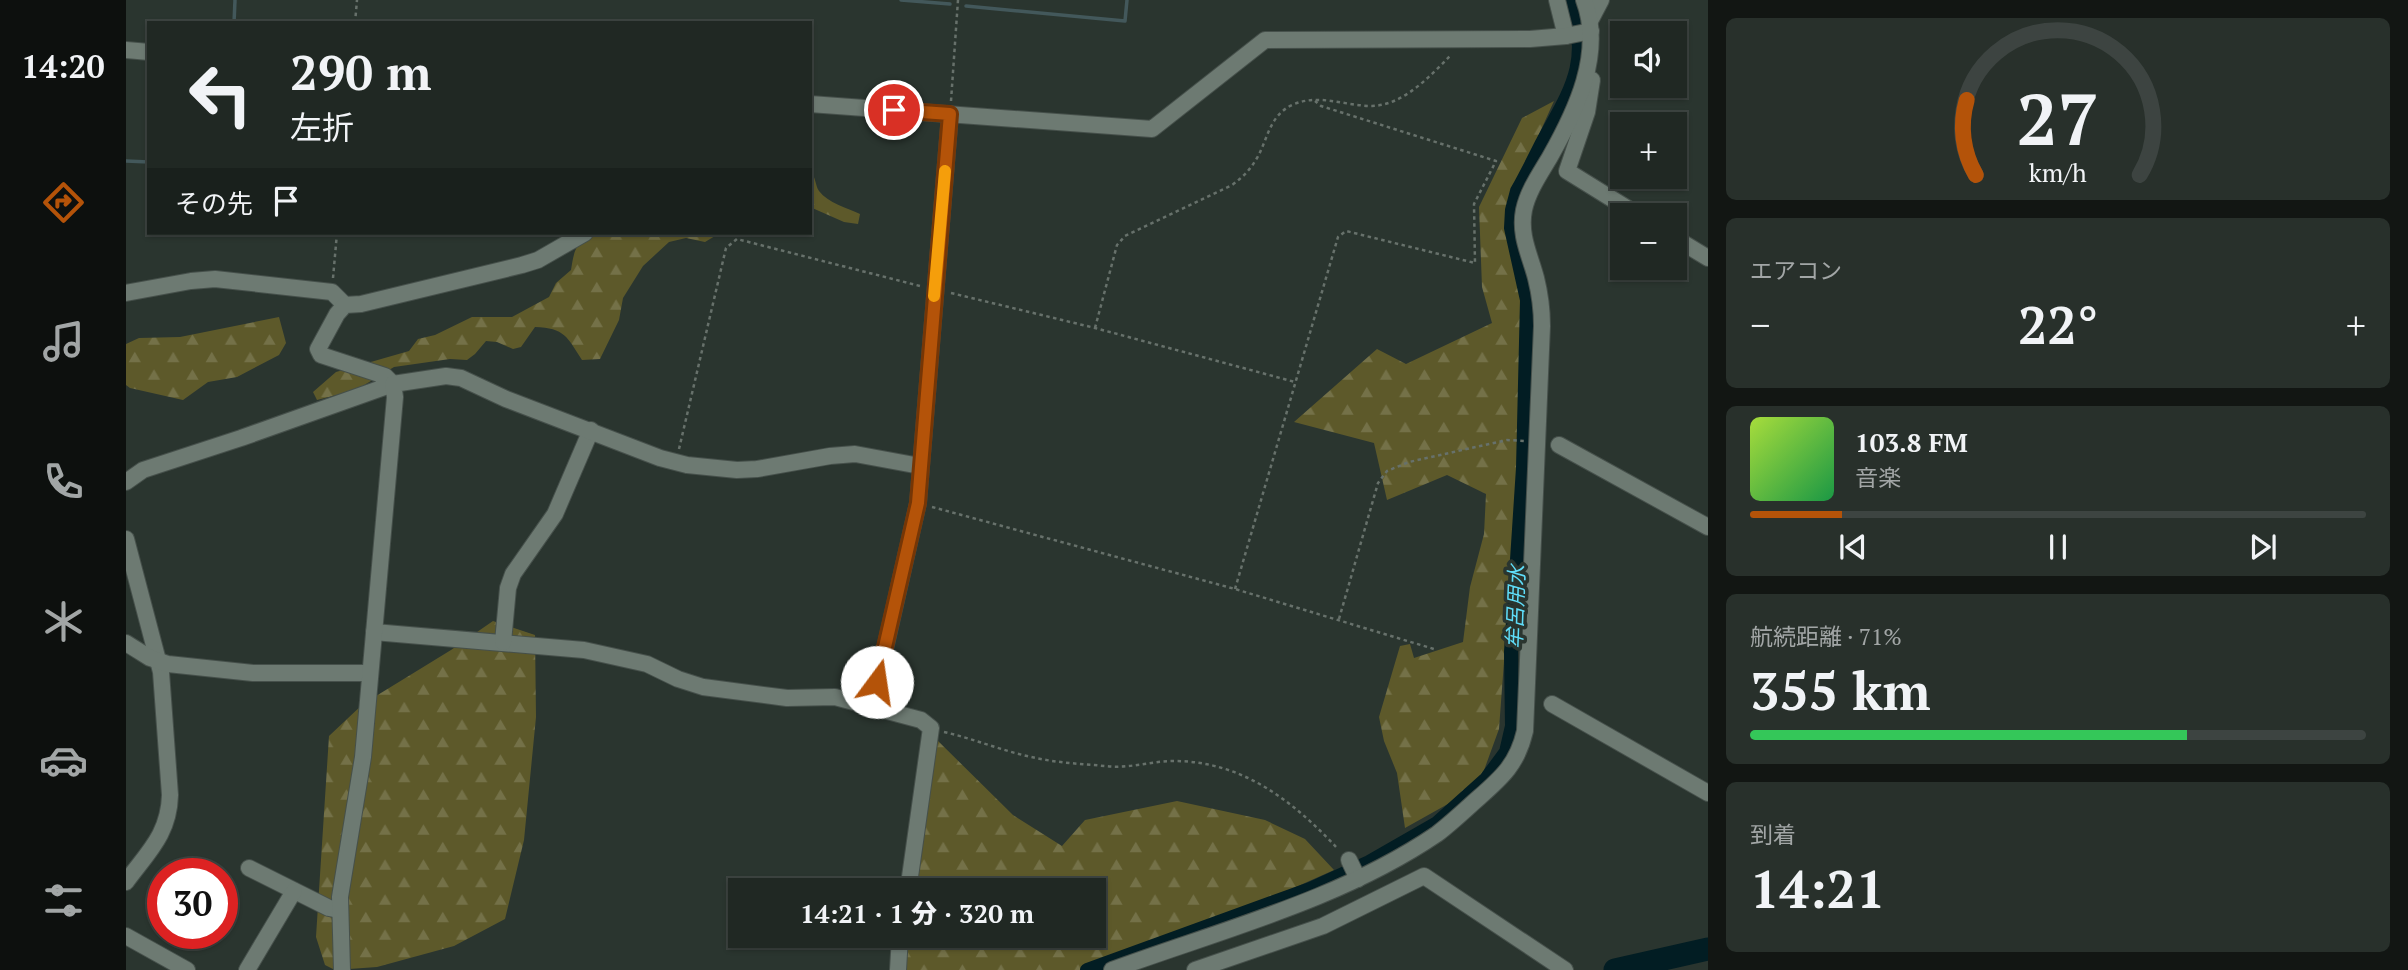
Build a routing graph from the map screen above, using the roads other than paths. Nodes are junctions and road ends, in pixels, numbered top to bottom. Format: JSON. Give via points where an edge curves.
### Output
{"nodes":[{"id":1,"x":1557,"y":0,"type":"edge"},
{"id":2,"x":1584,"y":0,"type":"edge"},
{"id":3,"x":1601,"y":0,"type":"edge"},
{"id":4,"x":1581,"y":30,"type":"junction"},
{"id":5,"x":126,"y":50,"type":"edge"},
{"id":6,"x":147,"y":52,"type":"edge"},
{"id":7,"x":1589,"y":61,"type":"junction"},
{"id":8,"x":812,"y":104,"type":"edge"},
{"id":9,"x":950,"y":114,"type":"junction"},
{"id":10,"x":1619,"y":203,"type":"edge"},
{"id":11,"x":582,"y":235,"type":"edge"},
{"id":12,"x":1687,"y":245,"type":"edge"},
{"id":13,"x":1708,"y":258,"type":"edge"},
{"id":14,"x":126,"y":293,"type":"edge"},
{"id":15,"x":345,"y":306,"type":"junction"},
{"id":16,"x":393,"y":384,"type":"junction"},
{"id":17,"x":591,"y":430,"type":"junction"},
{"id":18,"x":1559,"y":445,"type":"dead end"},
{"id":19,"x":920,"y":466,"type":"junction"},
{"id":20,"x":126,"y":482,"type":"edge"},
{"id":21,"x":1708,"y":527,"type":"edge"},
{"id":22,"x":126,"y":539,"type":"edge"},
{"id":23,"x":374,"y":632,"type":"junction"},
{"id":24,"x":503,"y":642,"type":"junction"},
{"id":25,"x":126,"y":643,"type":"edge"},
{"id":26,"x":159,"y":662,"type":"junction"},
{"id":27,"x":370,"y":673,"type":"junction"},
{"id":28,"x":1552,"y":704,"type":"dead end"},
{"id":29,"x":872,"y":706,"type":"junction"},
{"id":30,"x":1708,"y":793,"type":"edge"},
{"id":31,"x":249,"y":868,"type":"dead end"},
{"id":32,"x":129,"y":871,"type":"edge"},
{"id":33,"x":910,"y":878,"type":"edge"},
{"id":34,"x":294,"y":891,"type":"junction"},
{"id":35,"x":339,"y":910,"type":"junction"},
{"id":36,"x":126,"y":936,"type":"edge"},
{"id":37,"x":899,"y":948,"type":"edge"},
{"id":38,"x":187,"y":970,"type":"edge"},
{"id":39,"x":247,"y":970,"type":"edge"},
{"id":40,"x":342,"y":970,"type":"edge"},
{"id":41,"x":898,"y":970,"type":"edge"},
{"id":42,"x":1112,"y":970,"type":"edge"},
{"id":43,"x":1195,"y":970,"type":"edge"},
{"id":44,"x":1565,"y":970,"type":"edge"}],
"edges":[{"from":1,"to":4,"type":"street"},
{"from":2,"to":4,"type":"street"},
{"from":3,"to":4,"type":"street"},
{"from":4,"to":7,"type":"street"},
{"from":4,"to":9,"type":"street","via":[[1459,40],[1265,40],[1152,129]]},
{"from":5,"to":6,"type":"street"},
{"from":7,"to":10,"type":"street","via":[[1592,92],[1567,171]]},
{"from":7,"to":42,"type":"street","via":[[1570,121],[1531,190],[1522,222],[1541,301],[1542,326],[1525,731],[1514,763],[1437,833],[1229,929]]},
{"from":8,"to":9,"type":"street"},
{"from":9,"to":19,"type":"street"},
{"from":11,"to":15,"type":"street","via":[[522,265]]},
{"from":12,"to":13,"type":"street"},
{"from":14,"to":15,"type":"street","via":[[215,279],[332,292]]},
{"from":15,"to":16,"type":"street","via":[[321,340],[321,355],[385,376]]},
{"from":16,"to":17,"type":"street","via":[[461,378],[506,400]]},
{"from":16,"to":20,"type":"street","via":[[142,470]]},
{"from":16,"to":23,"type":"street"},
{"from":17,"to":19,"type":"street","via":[[660,458],[700,466],[757,469],[855,454]]},
{"from":17,"to":24,"type":"street","via":[[555,514],[513,574]]},
{"from":18,"to":21,"type":"street"},
{"from":19,"to":29,"type":"street","via":[[918,503]]},
{"from":22,"to":26,"type":"street"},
{"from":23,"to":24,"type":"street"},
{"from":23,"to":27,"type":"street"},
{"from":24,"to":29,"type":"street","via":[[628,659],[703,687],[786,698],[835,697]]},
{"from":25,"to":26,"type":"street"},
{"from":26,"to":27,"type":"street","via":[[253,673]]},
{"from":26,"to":32,"type":"street","via":[[169,814],[163,831]]},
{"from":27,"to":35,"type":"street","via":[[358,800]]},
{"from":28,"to":30,"type":"street"},
{"from":29,"to":33,"type":"street","via":[[920,720],[931,728]]},
{"from":31,"to":34,"type":"street"},
{"from":34,"to":35,"type":"street"},
{"from":34,"to":39,"type":"street"},
{"from":35,"to":40,"type":"street"},
{"from":36,"to":38,"type":"street"},
{"from":37,"to":41,"type":"street"},
{"from":43,"to":44,"type":"street","via":[[1323,926],[1424,876]]}]}
